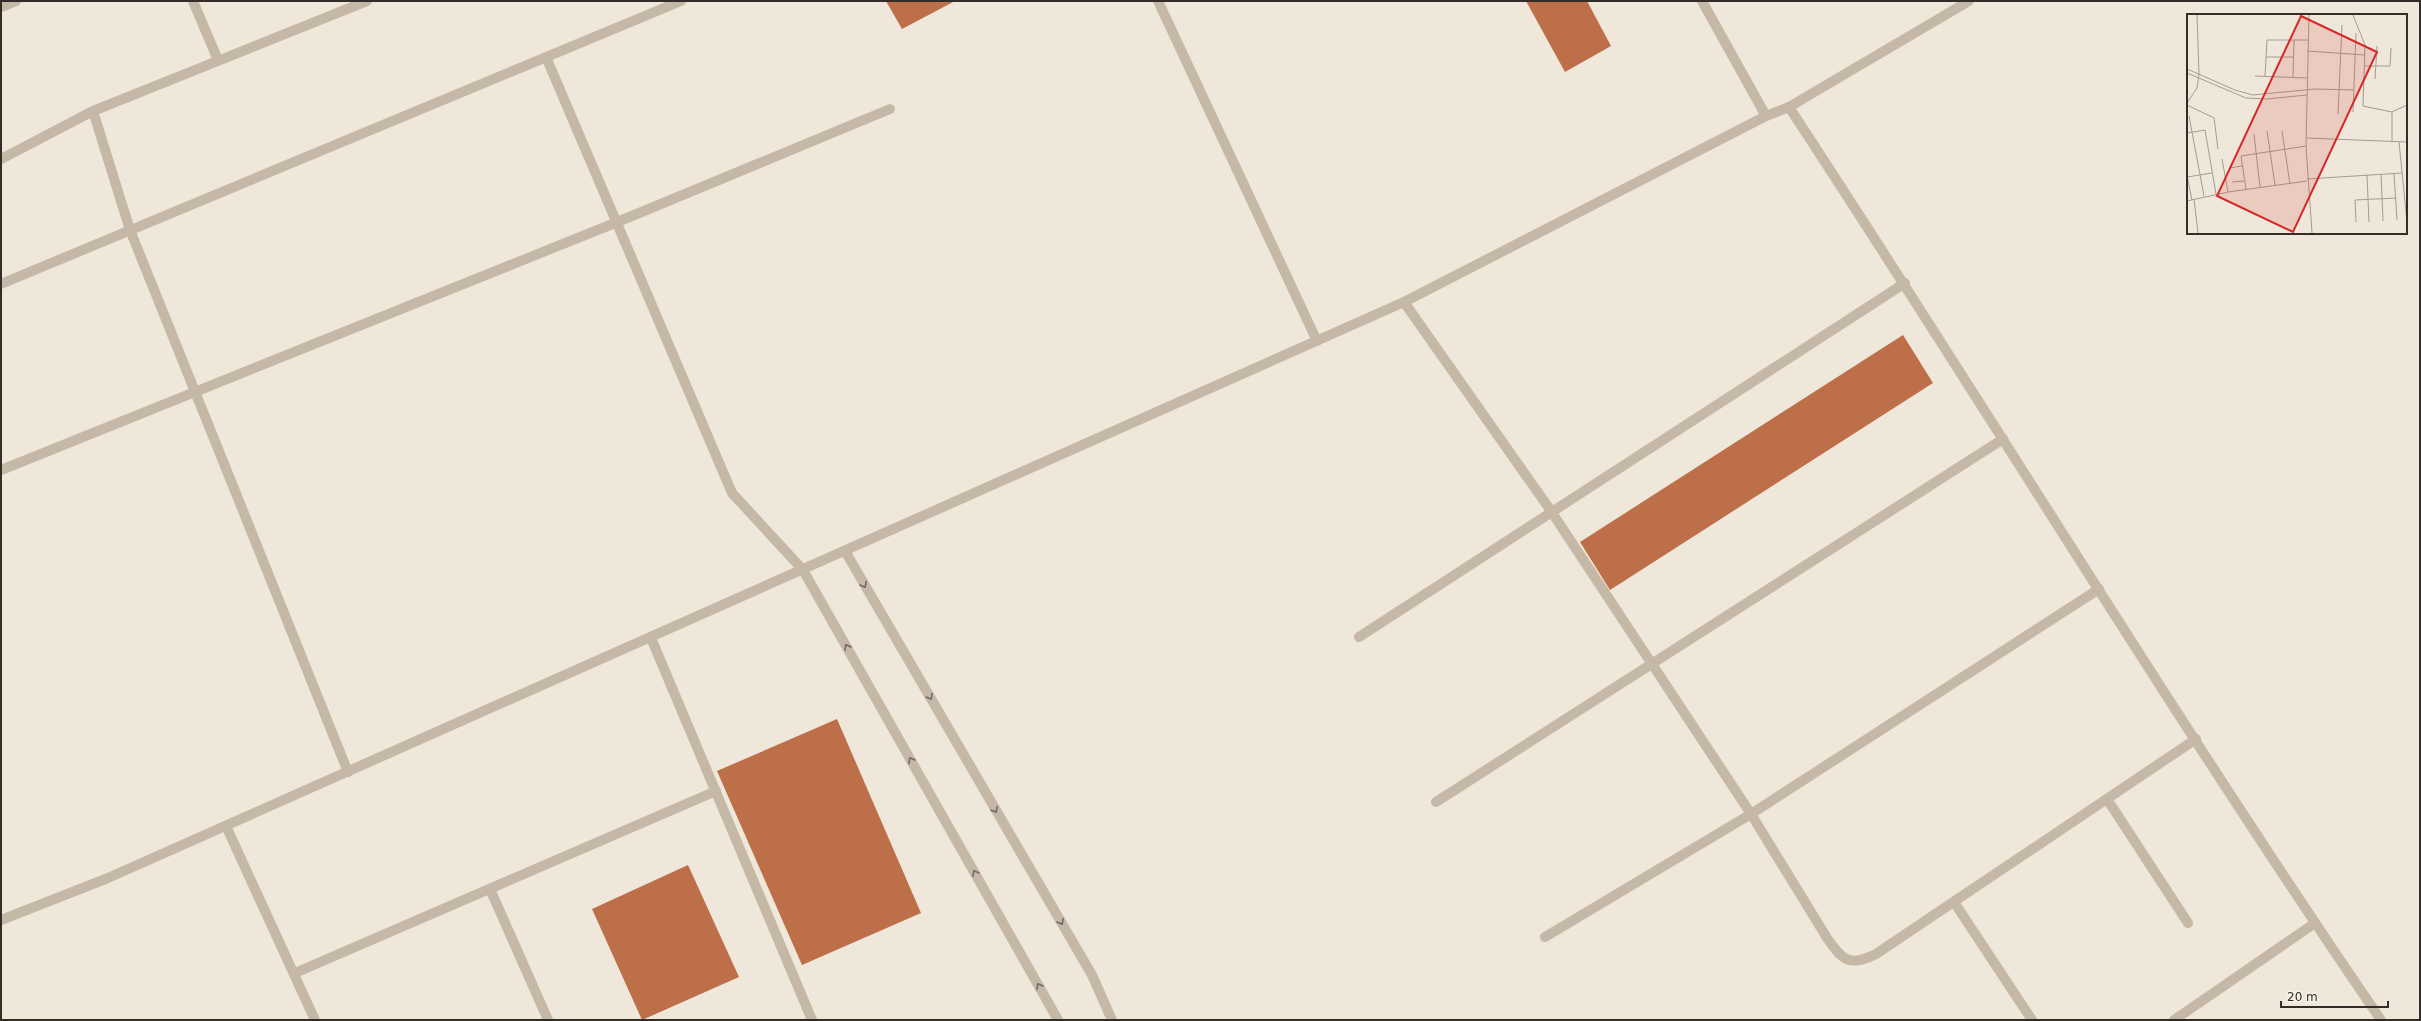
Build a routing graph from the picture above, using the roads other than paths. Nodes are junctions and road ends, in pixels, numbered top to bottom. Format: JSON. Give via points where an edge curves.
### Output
{"nodes":[{"id":1,"x":16,"y":1,"type":"edge"},
{"id":2,"x":193,"y":1,"type":"edge"},
{"id":3,"x":367,"y":1,"type":"edge"},
{"id":4,"x":680,"y":1,"type":"edge"},
{"id":5,"x":1158,"y":1,"type":"edge"},
{"id":6,"x":1702,"y":1,"type":"edge"},
{"id":7,"x":1968,"y":1,"type":"edge"},
{"id":8,"x":1,"y":7,"type":"edge"},
{"id":9,"x":546,"y":57,"type":"junction"},
{"id":10,"x":218,"y":60,"type":"junction"},
{"id":11,"x":1789,"y":107,"type":"junction"},
{"id":12,"x":890,"y":109,"type":"dead end"},
{"id":13,"x":93,"y":111,"type":"junction"},
{"id":14,"x":1766,"y":116,"type":"junction"},
{"id":15,"x":1,"y":159,"type":"edge"},
{"id":16,"x":615,"y":223,"type":"junction"},
{"id":17,"x":130,"y":230,"type":"junction"},
{"id":18,"x":1905,"y":283,"type":"junction"},
{"id":19,"x":1,"y":284,"type":"edge"},
{"id":20,"x":1404,"y":302,"type":"junction"},
{"id":21,"x":1316,"y":340,"type":"junction"},
{"id":22,"x":195,"y":392,"type":"junction"},
{"id":23,"x":2002,"y":439,"type":"junction"},
{"id":24,"x":1,"y":470,"type":"edge"},
{"id":25,"x":1551,"y":511,"type":"junction"},
{"id":26,"x":845,"y":551,"type":"junction"},
{"id":27,"x":803,"y":570,"type":"junction"},
{"id":28,"x":2099,"y":589,"type":"junction"},
{"id":29,"x":1359,"y":637,"type":"dead end"},
{"id":30,"x":651,"y":638,"type":"junction"},
{"id":31,"x":1653,"y":664,"type":"junction"},
{"id":32,"x":2196,"y":739,"type":"junction"},
{"id":33,"x":348,"y":772,"type":"junction"},
{"id":34,"x":716,"y":792,"type":"junction"},
{"id":35,"x":2107,"y":799,"type":"junction"},
{"id":36,"x":1436,"y":802,"type":"dead end"},
{"id":37,"x":1751,"y":814,"type":"junction"},
{"id":38,"x":226,"y":826,"type":"junction"},
{"id":39,"x":490,"y":889,"type":"junction"},
{"id":40,"x":1954,"y":902,"type":"junction"},
{"id":41,"x":1,"y":920,"type":"edge"},
{"id":42,"x":2188,"y":923,"type":"dead end"},
{"id":43,"x":2315,"y":923,"type":"junction"},
{"id":44,"x":1545,"y":937,"type":"dead end"},
{"id":45,"x":294,"y":973,"type":"junction"},
{"id":46,"x":315,"y":1020,"type":"edge"},
{"id":47,"x":548,"y":1020,"type":"edge"},
{"id":48,"x":812,"y":1020,"type":"edge"},
{"id":49,"x":1058,"y":1020,"type":"edge"},
{"id":50,"x":1112,"y":1020,"type":"edge"},
{"id":51,"x":2032,"y":1020,"type":"edge"},
{"id":52,"x":2174,"y":1020,"type":"edge"},
{"id":53,"x":2381,"y":1020,"type":"edge"}],
"edges":[{"from":1,"to":8,"type":"street"},
{"from":2,"to":10,"type":"street"},
{"from":3,"to":10,"type":"street"},
{"from":4,"to":9,"type":"street"},
{"from":5,"to":21,"type":"street"},
{"from":6,"to":14,"type":"street"},
{"from":7,"to":11,"type":"street"},
{"from":9,"to":16,"type":"street"},
{"from":9,"to":17,"type":"street"},
{"from":10,"to":13,"type":"street"},
{"from":11,"to":14,"type":"street"},
{"from":11,"to":18,"type":"street"},
{"from":12,"to":16,"type":"street"},
{"from":13,"to":15,"type":"street"},
{"from":13,"to":17,"type":"street"},
{"from":14,"to":20,"type":"street"},
{"from":16,"to":22,"type":"street"},
{"from":16,"to":27,"type":"street","via":[[732,493]]},
{"from":17,"to":19,"type":"street"},
{"from":17,"to":22,"type":"street"},
{"from":18,"to":23,"type":"street"},
{"from":18,"to":25,"type":"street"},
{"from":20,"to":21,"type":"street"},
{"from":20,"to":25,"type":"street"},
{"from":21,"to":26,"type":"street"},
{"from":22,"to":24,"type":"street"},
{"from":22,"to":33,"type":"street"},
{"from":23,"to":28,"type":"street"},
{"from":23,"to":31,"type":"street"},
{"from":25,"to":29,"type":"street"},
{"from":25,"to":31,"type":"street"},
{"from":26,"to":27,"type":"street"},
{"from":26,"to":50,"type":"street","one_way":true,"via":[[1092,975]]},
{"from":27,"to":30,"type":"street"},
{"from":49,"to":27,"type":"street","one_way":true},
{"from":28,"to":32,"type":"street"},
{"from":28,"to":37,"type":"street"},
{"from":30,"to":33,"type":"street"},
{"from":30,"to":34,"type":"street"},
{"from":31,"to":36,"type":"street"},
{"from":31,"to":37,"type":"street"},
{"from":32,"to":35,"type":"street"},
{"from":32,"to":43,"type":"street"},
{"from":33,"to":38,"type":"street"},
{"from":34,"to":39,"type":"street"},
{"from":34,"to":48,"type":"street"},
{"from":35,"to":40,"type":"street"},
{"from":35,"to":42,"type":"street"},
{"from":37,"to":40,"type":"street","via":[[1827,938],[1838,954],[1851,962],[1863,961],[1876,954]]},
{"from":37,"to":44,"type":"street"},
{"from":38,"to":41,"type":"street","via":[[108,878]]},
{"from":38,"to":45,"type":"street"},
{"from":39,"to":45,"type":"street"},
{"from":39,"to":47,"type":"street"},
{"from":40,"to":51,"type":"street"},
{"from":43,"to":52,"type":"street"},
{"from":43,"to":53,"type":"street"},
{"from":45,"to":46,"type":"street"}]}
